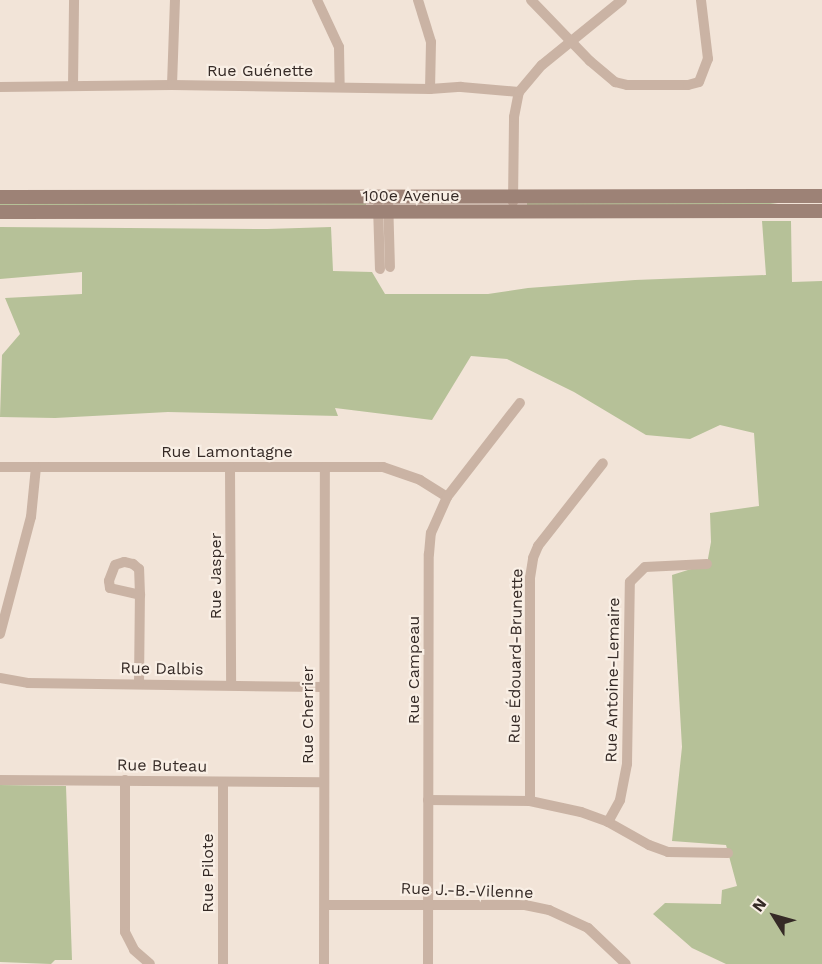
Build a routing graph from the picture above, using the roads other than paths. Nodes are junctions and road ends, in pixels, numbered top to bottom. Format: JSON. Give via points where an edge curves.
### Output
{"nodes":[{"id":1,"x":74,"y":0,"type":"edge"},
{"id":2,"x":175,"y":0,"type":"edge"},
{"id":3,"x":317,"y":0,"type":"edge"},
{"id":4,"x":418,"y":0,"type":"edge"},
{"id":5,"x":531,"y":0,"type":"edge"},
{"id":6,"x":622,"y":0,"type":"edge"},
{"id":7,"x":701,"y":0,"type":"edge"},
{"id":8,"x":571,"y":40,"type":"junction"},
{"id":9,"x":172,"y":85,"type":"junction"},
{"id":10,"x":340,"y":86,"type":"junction"},
{"id":11,"x":0,"y":87,"type":"edge"},
{"id":12,"x":73,"y":87,"type":"junction"},
{"id":13,"x":430,"y":89,"type":"junction"},
{"id":14,"x":519,"y":92,"type":"junction"},
{"id":15,"x":822,"y":196,"type":"edge"},
{"id":16,"x":0,"y":197,"type":"edge"},
{"id":17,"x":383,"y":197,"type":"junction"},
{"id":18,"x":513,"y":197,"type":"junction"},
{"id":19,"x":822,"y":211,"type":"edge"},
{"id":20,"x":0,"y":212,"type":"edge"},
{"id":21,"x":384,"y":212,"type":"junction"},
{"id":22,"x":513,"y":212,"type":"junction"},
{"id":23,"x":385,"y":268,"type":"dead end"},
{"id":24,"x":520,"y":404,"type":"dead end"},
{"id":25,"x":603,"y":463,"type":"dead end"},
{"id":26,"x":0,"y":467,"type":"edge"},
{"id":27,"x":36,"y":467,"type":"junction"},
{"id":28,"x":325,"y":467,"type":"junction"},
{"id":29,"x":230,"y":468,"type":"junction"},
{"id":30,"x":447,"y":497,"type":"junction"},
{"id":31,"x":707,"y":564,"type":"dead end"},
{"id":32,"x":140,"y":595,"type":"dead end"},
{"id":33,"x":0,"y":634,"type":"edge"},
{"id":34,"x":0,"y":678,"type":"edge"},
{"id":35,"x":139,"y":684,"type":"junction"},
{"id":36,"x":231,"y":685,"type":"junction"},
{"id":37,"x":323,"y":687,"type":"junction"},
{"id":38,"x":0,"y":780,"type":"edge"},
{"id":39,"x":125,"y":780,"type":"junction"},
{"id":40,"x":223,"y":782,"type":"junction"},
{"id":41,"x":323,"y":782,"type":"junction"},
{"id":42,"x":428,"y":800,"type":"junction"},
{"id":43,"x":530,"y":801,"type":"junction"},
{"id":44,"x":608,"y":822,"type":"junction"},
{"id":45,"x":728,"y":853,"type":"dead end"},
{"id":46,"x":325,"y":904,"type":"junction"},
{"id":47,"x":427,"y":904,"type":"junction"},
{"id":48,"x":150,"y":964,"type":"edge"},
{"id":49,"x":223,"y":964,"type":"edge"},
{"id":50,"x":324,"y":964,"type":"edge"},
{"id":51,"x":428,"y":964,"type":"edge"},
{"id":52,"x":626,"y":964,"type":"edge"}],
"edges":[{"from":1,"to":12,"type":"street"},
{"from":2,"to":9,"type":"street"},
{"from":3,"to":10,"type":"street","via":[[339,47]]},
{"from":4,"to":13,"type":"street","via":[[431,42]]},
{"from":5,"to":8,"type":"street"},
{"from":6,"to":8,"type":"street"},
{"from":7,"to":8,"type":"street","via":[[708,59],[699,82],[615,82]]},
{"from":8,"to":14,"type":"street"},
{"from":9,"to":10,"type":"street","name":"Rue Guénette"},
{"from":9,"to":12,"type":"street","name":"Rue Guénette"},
{"from":10,"to":13,"type":"street","name":"Rue Guénette"},
{"from":11,"to":12,"type":"street","name":"Rue Guénette"},
{"from":13,"to":14,"type":"street","name":"Rue Guénette","via":[[469,87]]},
{"from":14,"to":18,"type":"street","via":[[514,117]]},
{"from":15,"to":18,"type":"street","name":"100e Avenue"},
{"from":16,"to":17,"type":"street","name":"100e Avenue"},
{"from":17,"to":18,"type":"street","name":"100e Avenue"},
{"from":17,"to":21,"type":"street"},
{"from":18,"to":22,"type":"street"},
{"from":19,"to":22,"type":"street","name":"100e Avenue"},
{"from":20,"to":21,"type":"street","name":"100e Avenue"},
{"from":21,"to":22,"type":"street","name":"100e Avenue"},
{"from":21,"to":23,"type":"street"},
{"from":24,"to":30,"type":"street","name":"Rue Campeau"},
{"from":25,"to":43,"type":"street","name":"Rue Édouard-Brunette","via":[[538,546],[533,558]]},
{"from":26,"to":27,"type":"street","name":"Rue Lamontagne"},
{"from":27,"to":29,"type":"street","name":"Rue Lamontagne"},
{"from":27,"to":33,"type":"street","via":[[31,517]]},
{"from":28,"to":29,"type":"street","name":"Rue Lamontagne"},
{"from":28,"to":30,"type":"street","name":"Rue Lamontagne","via":[[383,467],[420,480]]},
{"from":28,"to":37,"type":"street","name":"Rue Cherrier"},
{"from":29,"to":36,"type":"street","name":"Rue Jasper"},
{"from":30,"to":42,"type":"street","name":"Rue Campeau","via":[[431,533],[429,554]]},
{"from":31,"to":44,"type":"street","name":"Rue Antoine-Lemaire","via":[[645,567],[630,582],[627,765],[620,800]]},
{"from":32,"to":35,"type":"street"},
{"from":34,"to":35,"type":"street","name":"Rue Dalbis","via":[[28,683]]},
{"from":35,"to":36,"type":"street","name":"Rue Dalbis"},
{"from":36,"to":37,"type":"street","name":"Rue Dalbis"},
{"from":37,"to":41,"type":"street","name":"Rue Cherrier"},
{"from":38,"to":39,"type":"street","name":"Rue Buteau"},
{"from":39,"to":40,"type":"street","name":"Rue Buteau"},
{"from":39,"to":48,"type":"street","via":[[125,932],[134,950]]},
{"from":40,"to":41,"type":"street","name":"Rue Buteau"},
{"from":40,"to":49,"type":"street","name":"Rue Pilote"},
{"from":41,"to":46,"type":"street","name":"Rue Cherrier"},
{"from":42,"to":43,"type":"street"},
{"from":42,"to":47,"type":"street","name":"Rue Campeau"},
{"from":43,"to":44,"type":"street"},
{"from":44,"to":45,"type":"street","via":[[668,852]]},
{"from":46,"to":47,"type":"street","name":"Rue J.-B.-Vilenne"},
{"from":46,"to":50,"type":"street","name":"Rue Cherrier"},
{"from":47,"to":51,"type":"street","name":"Rue Campeau"},
{"from":47,"to":52,"type":"street","name":"Rue J.-B.-Vilenne","via":[[525,905],[549,910],[588,928]]}]}
